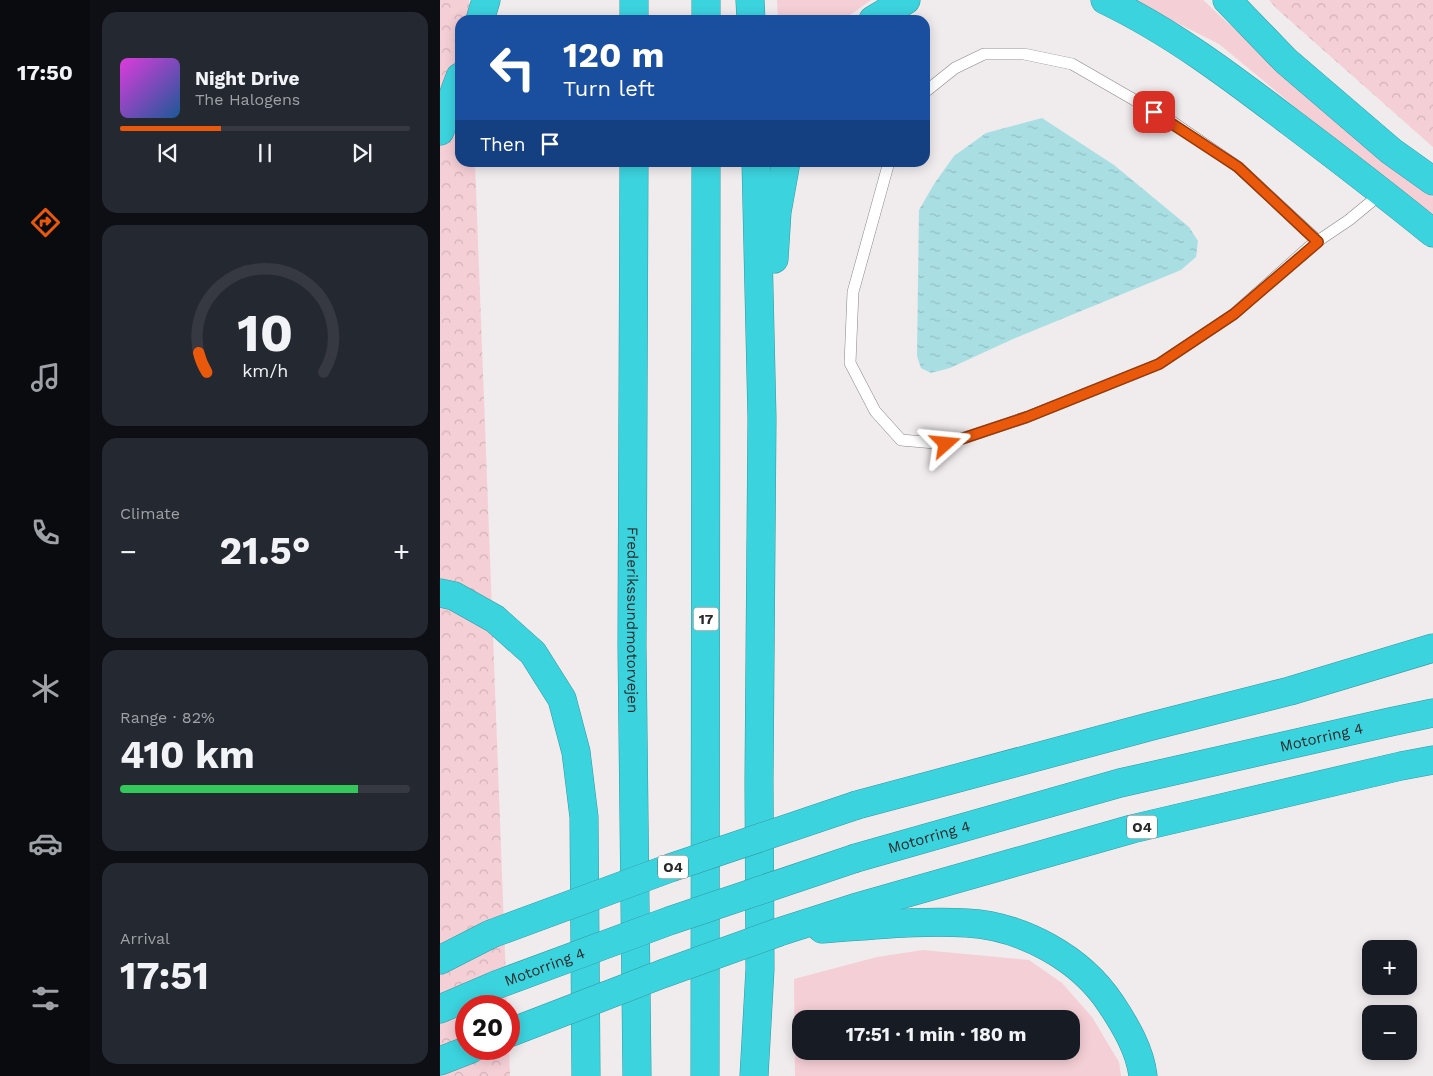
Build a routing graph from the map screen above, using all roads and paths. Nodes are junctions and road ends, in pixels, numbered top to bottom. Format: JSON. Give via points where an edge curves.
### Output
{"nodes":[{"id":1,"x":486,"y":0,"type":"edge"},
{"id":2,"x":634,"y":0,"type":"edge"},
{"id":3,"x":706,"y":0,"type":"edge"},
{"id":4,"x":750,"y":0,"type":"edge"},
{"id":5,"x":906,"y":0,"type":"edge"},
{"id":6,"x":1105,"y":0,"type":"edge"},
{"id":7,"x":1228,"y":0,"type":"edge"},
{"id":8,"x":482,"y":15,"type":"edge"},
{"id":9,"x":634,"y":15,"type":"edge"},
{"id":10,"x":706,"y":15,"type":"edge"},
{"id":11,"x":751,"y":15,"type":"edge"},
{"id":12,"x":881,"y":15,"type":"edge"},
{"id":13,"x":930,"y":88,"type":"edge"},
{"id":14,"x":455,"y":90,"type":"edge"},
{"id":15,"x":440,"y":131,"type":"edge"},
{"id":16,"x":634,"y":167,"type":"edge"},
{"id":17,"x":706,"y":167,"type":"edge"},
{"id":18,"x":756,"y":167,"type":"edge"},
{"id":19,"x":785,"y":167,"type":"edge"},
{"id":20,"x":888,"y":167,"type":"edge"},
{"id":21,"x":1433,"y":181,"type":"edge"},
{"id":22,"x":1383,"y":192,"type":"junction"},
{"id":23,"x":1433,"y":234,"type":"edge"},
{"id":24,"x":1318,"y":242,"type":"junction"},
{"id":25,"x":762,"y":418,"type":"junction"},
{"id":26,"x":440,"y":593,"type":"edge"},
{"id":27,"x":1433,"y":648,"type":"edge"},
{"id":28,"x":1433,"y":668,"type":"edge"},
{"id":29,"x":1290,"y":691,"type":"junction"},
{"id":30,"x":1433,"y":713,"type":"edge"},
{"id":31,"x":1433,"y":760,"type":"edge"},
{"id":32,"x":854,"y":918,"type":"junction"},
{"id":33,"x":491,"y":934,"type":"junction"},
{"id":34,"x":440,"y":944,"type":"edge"},
{"id":35,"x":440,"y":960,"type":"edge"},
{"id":36,"x":760,"y":969,"type":"junction"},
{"id":37,"x":440,"y":1009,"type":"edge"},
{"id":38,"x":520,"y":1029,"type":"edge"},
{"id":39,"x":455,"y":1056,"type":"edge"},
{"id":40,"x":440,"y":1062,"type":"edge"},
{"id":41,"x":586,"y":1076,"type":"edge"},
{"id":42,"x":637,"y":1076,"type":"edge"},
{"id":43,"x":705,"y":1076,"type":"edge"},
{"id":44,"x":754,"y":1076,"type":"edge"},
{"id":45,"x":772,"y":1076,"type":"edge"},
{"id":46,"x":1143,"y":1076,"type":"edge"}],
"edges":[{"from":1,"to":8,"type":"highway"},
{"from":2,"to":9,"type":"highway"},
{"from":3,"to":10,"type":"highway"},
{"from":4,"to":11,"type":"highway"},
{"from":5,"to":12,"type":"highway"},
{"from":6,"to":22,"type":"highway","via":[[1165,32]]},
{"from":7,"to":21,"type":"highway","via":[[1286,61],[1392,151]]},
{"from":13,"to":24,"type":"lane","via":[[955,68],[984,54],[1024,54],[1072,64],[1171,121],[1238,167]]},
{"from":14,"to":15,"type":"highway"},
{"from":16,"to":42,"type":"highway","name":"Frederikssundmotorvejen","via":[[632,656]]},
{"from":17,"to":43,"type":"highway","number":"17"},
{"from":18,"to":25,"type":"highway"},
{"from":19,"to":25,"type":"highway","via":[[777,212]]},
{"from":20,"to":24,"type":"lane","via":[[853,292],[850,363],[875,411],[901,440],[946,444],[1027,417],[1159,364],[1234,314]]},
{"from":22,"to":23,"type":"highway"},
{"from":22,"to":24,"type":"lane"},
{"from":25,"to":36,"type":"highway"},
{"from":26,"to":41,"type":"highway","via":[[454,596],[495,619],[533,653],[562,700],[576,752],[584,817]]},
{"from":27,"to":29,"type":"highway"},
{"from":28,"to":29,"type":"highway"},
{"from":29,"to":33,"type":"highway","number":"O4","bridge":true,"via":[[857,806],[670,868]]},
{"from":30,"to":37,"type":"highway","name":"Motorring 4","bridge":true,"via":[[1120,783],[856,858],[669,921]]},
{"from":31,"to":32,"type":"highway","number":"O4","via":[[1132,829]]},
{"from":32,"to":38,"type":"highway","bridge":true,"via":[[779,932]]},
{"from":32,"to":46,"type":"highway","via":[[969,923],[1011,931],[1045,945],[1074,962],[1102,990],[1126,1025]]},
{"from":33,"to":34,"type":"highway"},
{"from":33,"to":35,"type":"highway"},
{"from":36,"to":44,"type":"highway"},
{"from":36,"to":45,"type":"highway"},
{"from":39,"to":40,"type":"highway"}]}
